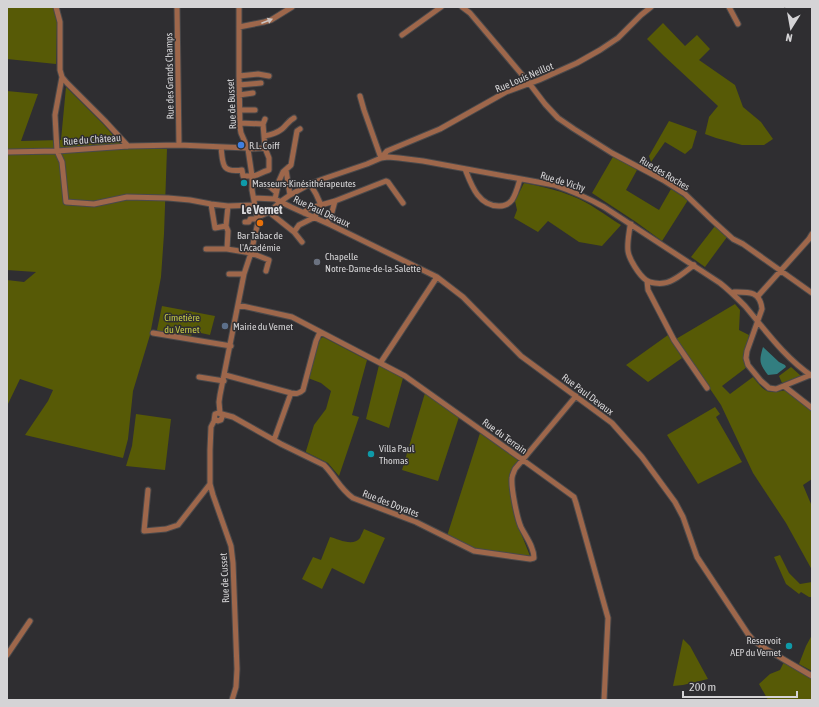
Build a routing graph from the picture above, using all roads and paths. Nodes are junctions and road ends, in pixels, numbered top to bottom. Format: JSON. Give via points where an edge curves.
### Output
{"nodes":[{"id":1,"x":56,"y":7,"type":"edge"},
{"id":2,"x":177,"y":7,"type":"edge"},
{"id":3,"x":240,"y":7,"type":"edge"},
{"id":4,"x":292,"y":7,"type":"edge"},
{"id":5,"x":441,"y":7,"type":"edge"},
{"id":6,"x":462,"y":7,"type":"edge"},
{"id":7,"x":651,"y":7,"type":"edge"},
{"id":8,"x":729,"y":7,"type":"edge"},
{"id":9,"x":738,"y":24,"type":"dead end"},
{"id":10,"x":239,"y":27,"type":"junction"},
{"id":11,"x":402,"y":35,"type":"dead end"},
{"id":12,"x":239,"y":76,"type":"junction"},
{"id":13,"x":269,"y":76,"type":"dead end"},
{"id":14,"x":62,"y":77,"type":"junction"},
{"id":15,"x":261,"y":83,"type":"dead end"},
{"id":16,"x":529,"y":83,"type":"junction"},
{"id":17,"x":239,"y":85,"type":"junction"},
{"id":18,"x":253,"y":93,"type":"dead end"},
{"id":19,"x":239,"y":95,"type":"junction"},
{"id":20,"x":360,"y":96,"type":"dead end"},
{"id":21,"x":240,"y":110,"type":"junction"},
{"id":22,"x":255,"y":110,"type":"dead end"},
{"id":23,"x":294,"y":118,"type":"dead end"},
{"id":24,"x":240,"y":123,"type":"junction"},
{"id":25,"x":300,"y":129,"type":"dead end"},
{"id":26,"x":264,"y":136,"type":"junction"},
{"id":27,"x":179,"y":145,"type":"junction"},
{"id":28,"x":128,"y":146,"type":"junction"},
{"id":29,"x":221,"y":147,"type":"junction"},
{"id":30,"x":265,"y":148,"type":"junction"},
{"id":31,"x":248,"y":149,"type":"junction"},
{"id":32,"x":394,"y":149,"type":"junction"},
{"id":33,"x":57,"y":151,"type":"junction"},
{"id":34,"x":7,"y":152,"type":"edge"},
{"id":35,"x":394,"y":157,"type":"junction"},
{"id":36,"x":381,"y":158,"type":"junction"},
{"id":37,"x":465,"y":169,"type":"junction"},
{"id":38,"x":286,"y":170,"type":"junction"},
{"id":39,"x":252,"y":176,"type":"junction"},
{"id":40,"x":520,"y":179,"type":"junction"},
{"id":41,"x":252,"y":183,"type":"junction"},
{"id":42,"x":310,"y":184,"type":"junction"},
{"id":43,"x":276,"y":192,"type":"junction"},
{"id":44,"x":290,"y":195,"type":"junction"},
{"id":45,"x":254,"y":198,"type":"junction"},
{"id":46,"x":275,"y":199,"type":"junction"},
{"id":47,"x":335,"y":201,"type":"junction"},
{"id":48,"x":280,"y":202,"type":"junction"},
{"id":49,"x":403,"y":203,"type":"dead end"},
{"id":50,"x":211,"y":204,"type":"junction"},
{"id":51,"x":255,"y":205,"type":"junction"},
{"id":52,"x":320,"y":205,"type":"junction"},
{"id":53,"x":228,"y":206,"type":"junction"},
{"id":54,"x":269,"y":212,"type":"junction"},
{"id":55,"x":304,"y":212,"type":"junction"},
{"id":56,"x":315,"y":217,"type":"junction"},
{"id":57,"x":258,"y":218,"type":"junction"},
{"id":58,"x":245,"y":222,"type":"dead end"},
{"id":59,"x":327,"y":223,"type":"junction"},
{"id":60,"x":631,"y":224,"type":"junction"},
{"id":61,"x":226,"y":226,"type":"junction"},
{"id":62,"x":294,"y":232,"type":"junction"},
{"id":63,"x":812,"y":234,"type":"edge"},
{"id":64,"x":302,"y":242,"type":"dead end"},
{"id":65,"x":206,"y":249,"type":"dead end"},
{"id":66,"x":227,"y":249,"type":"junction"},
{"id":67,"x":251,"y":253,"type":"junction"},
{"id":68,"x":694,"y":266,"type":"junction"},
{"id":69,"x":266,"y":270,"type":"dead end"},
{"id":70,"x":781,"y":271,"type":"junction"},
{"id":71,"x":229,"y":274,"type":"dead end"},
{"id":72,"x":244,"y":274,"type":"junction"},
{"id":73,"x":437,"y":277,"type":"junction"},
{"id":74,"x":647,"y":281,"type":"junction"},
{"id":75,"x":812,"y":293,"type":"edge"},
{"id":76,"x":733,"y":294,"type":"junction"},
{"id":77,"x":758,"y":296,"type":"junction"},
{"id":78,"x":238,"y":305,"type":"junction"},
{"id":79,"x":758,"y":322,"type":"junction"},
{"id":80,"x":320,"y":332,"type":"junction"},
{"id":81,"x":153,"y":333,"type":"dead end"},
{"id":82,"x":231,"y":346,"type":"junction"},
{"id":83,"x":381,"y":362,"type":"junction"},
{"id":84,"x":811,"y":375,"type":"edge"},
{"id":85,"x":199,"y":377,"type":"dead end"},
{"id":86,"x":224,"y":378,"type":"junction"},
{"id":87,"x":784,"y":386,"type":"junction"},
{"id":88,"x":707,"y":388,"type":"dead end"},
{"id":89,"x":291,"y":393,"type":"junction"},
{"id":90,"x":576,"y":396,"type":"junction"},
{"id":91,"x":812,"y":408,"type":"edge"},
{"id":92,"x":219,"y":417,"type":"junction"},
{"id":93,"x":274,"y":440,"type":"junction"},
{"id":94,"x":523,"y":460,"type":"junction"},
{"id":95,"x":210,"y":484,"type":"junction"},
{"id":96,"x":148,"y":490,"type":"dead end"},
{"id":97,"x":30,"y":621,"type":"dead end"},
{"id":98,"x":7,"y":655,"type":"edge"},
{"id":99,"x":812,"y":676,"type":"edge"},
{"id":100,"x":232,"y":700,"type":"edge"},
{"id":101,"x":604,"y":700,"type":"edge"}],
"edges":[{"from":1,"to":14,"type":"street","via":[[60,22]]},
{"from":2,"to":27,"type":"street","name":"Rue des Grands Champs"},
{"from":3,"to":10,"type":"street","name":"Rue de Busset"},
{"from":10,"to":4,"type":"street","one_way":true,"via":[[271,20]]},
{"from":5,"to":11,"type":"street"},
{"from":6,"to":16,"type":"street","name":"Rue des Roches","via":[[470,13]]},
{"from":7,"to":16,"type":"street","name":"Rue Louis Neillot","via":[[618,38],[600,50],[577,63]]},
{"from":8,"to":9,"type":"street"},
{"from":10,"to":12,"type":"street","name":"Rue de Busset"},
{"from":12,"to":13,"type":"street"},
{"from":12,"to":17,"type":"street","name":"Rue de Busset"},
{"from":14,"to":28,"type":"street"},
{"from":14,"to":33,"type":"street","via":[[55,115]]},
{"from":15,"to":17,"type":"street"},
{"from":16,"to":32,"type":"street","name":"Rue Louis Neillot","via":[[506,92],[440,129]]},
{"from":16,"to":70,"type":"street","name":"Rue des Roches","via":[[563,122],[685,194],[733,239]]},
{"from":17,"to":19,"type":"street","name":"Rue de Busset"},
{"from":18,"to":19,"type":"street"},
{"from":19,"to":21,"type":"street","name":"Rue de Busset"},
{"from":20,"to":36,"type":"street"},
{"from":21,"to":22,"type":"street"},
{"from":21,"to":24,"type":"street","name":"Rue de Busset"},
{"from":23,"to":26,"type":"street","via":[[281,130]]},
{"from":24,"to":26,"type":"street","via":[[264,121]]},
{"from":24,"to":31,"type":"street","name":"Rue de Busset"},
{"from":25,"to":38,"type":"street","via":[[296,131],[291,165]]},
{"from":26,"to":30,"type":"street"},
{"from":27,"to":28,"type":"street","name":"Rue du Château"},
{"from":27,"to":29,"type":"street","name":"Rue du Château"},
{"from":28,"to":33,"type":"street","name":"Rue du Château"},
{"from":29,"to":31,"type":"street","name":"Rue du Château"},
{"from":29,"to":39,"type":"street","via":[[225,167],[234,171],[242,170],[243,176]]},
{"from":30,"to":31,"type":"street","name":"Rue du Château"},
{"from":30,"to":39,"type":"street","via":[[269,158],[269,170]]},
{"from":31,"to":39,"type":"street","name":"Rue de Busset"},
{"from":32,"to":35,"type":"street"},
{"from":32,"to":36,"type":"street","name":"Rue Louis Neillot","via":[[387,151]]},
{"from":33,"to":34,"type":"street","name":"Rue du Château"},
{"from":33,"to":50,"type":"street","via":[[62,162],[66,202],[94,204],[128,197],[168,198]]},
{"from":35,"to":36,"type":"street","name":"Rue de Vichy"},
{"from":35,"to":37,"type":"street","name":"Rue de Vichy"},
{"from":36,"to":42,"type":"street","name":"Rue de Vichy"},
{"from":37,"to":40,"type":"street","name":"Rue de Vichy"},
{"from":37,"to":40,"type":"street","via":[[472,188],[481,199],[496,206],[508,204],[512,200]]},
{"from":38,"to":43,"type":"street"},
{"from":38,"to":44,"type":"street"},
{"from":39,"to":41,"type":"street","name":"Rue de Busset"},
{"from":40,"to":60,"type":"street","name":"Rue de Vichy","via":[[572,191]]},
{"from":41,"to":43,"type":"street","via":[[269,186]]},
{"from":41,"to":45,"type":"street","name":"Rue de Busset"},
{"from":42,"to":44,"type":"street","name":"Rue de Vichy"},
{"from":42,"to":52,"type":"street"},
{"from":43,"to":46,"type":"street"},
{"from":44,"to":48,"type":"street","name":"Rue de Vichy"},
{"from":45,"to":46,"type":"street"},
{"from":45,"to":51,"type":"street","name":"Rue de Busset"},
{"from":46,"to":48,"type":"street","name":"Rue Paul Devaux"},
{"from":47,"to":49,"type":"street","via":[[386,180]]},
{"from":47,"to":52,"type":"street"},
{"from":47,"to":59,"type":"street"},
{"from":48,"to":54,"type":"street","name":"Rue de Vichy"},
{"from":48,"to":55,"type":"street","name":"Rue Paul Devaux"},
{"from":50,"to":53,"type":"street"},
{"from":50,"to":61,"type":"street","via":[[215,228]]},
{"from":51,"to":53,"type":"street"},
{"from":51,"to":57,"type":"street","name":"Rue de Busset"},
{"from":52,"to":55,"type":"street"},
{"from":52,"to":56,"type":"street"},
{"from":53,"to":61,"type":"street"},
{"from":54,"to":57,"type":"street","name":"Rue de Vichy"},
{"from":54,"to":62,"type":"street"},
{"from":55,"to":56,"type":"street","name":"Rue Paul Devaux"},
{"from":56,"to":59,"type":"street","name":"Rue Paul Devaux"},
{"from":56,"to":62,"type":"street","via":[[299,225]]},
{"from":57,"to":58,"type":"street","name":"Rue de Vichy"},
{"from":57,"to":67,"type":"street","name":"Rue de Cusset"},
{"from":59,"to":73,"type":"street","name":"Rue Paul Devaux"},
{"from":60,"to":68,"type":"street","name":"Rue de Vichy"},
{"from":60,"to":74,"type":"street","via":[[629,258]]},
{"from":61,"to":66,"type":"street"},
{"from":62,"to":64,"type":"street"},
{"from":63,"to":70,"type":"street"},
{"from":65,"to":66,"type":"street"},
{"from":66,"to":67,"type":"street"},
{"from":67,"to":69,"type":"street","via":[[269,260]]},
{"from":67,"to":72,"type":"street","name":"Rue de Cusset"},
{"from":68,"to":74,"type":"street","via":[[671,281]]},
{"from":68,"to":76,"type":"street","name":"Rue de Vichy","via":[[720,282]]},
{"from":70,"to":75,"type":"street","name":"Rue des Roches"},
{"from":70,"to":77,"type":"street"},
{"from":71,"to":72,"type":"street"},
{"from":72,"to":78,"type":"street","name":"Rue de Cusset"},
{"from":73,"to":83,"type":"street"},
{"from":73,"to":90,"type":"street","name":"Rue Paul Devaux","via":[[463,297],[521,356]]},
{"from":74,"to":88,"type":"street","via":[[648,290],[674,340]]},
{"from":76,"to":77,"type":"street","via":[[746,292]]},
{"from":76,"to":79,"type":"street","name":"Rue de Vichy"},
{"from":77,"to":79,"type":"street","via":[[762,309]]},
{"from":78,"to":80,"type":"street","name":"Rue du Terrain","via":[[292,317]]},
{"from":78,"to":82,"type":"street","name":"Rue de Cusset"},
{"from":79,"to":84,"type":"street","name":"Rue de Vichy","via":[[800,368]]},
{"from":79,"to":87,"type":"street","via":[[747,351],[748,365],[769,388]]},
{"from":80,"to":83,"type":"street","name":"Rue du Terrain"},
{"from":80,"to":89,"type":"street","via":[[303,390],[296,394]]},
{"from":81,"to":82,"type":"street"},
{"from":82,"to":86,"type":"street","name":"Rue de Cusset"},
{"from":83,"to":94,"type":"street","name":"Rue du Terrain","via":[[405,376]]},
{"from":84,"to":87,"type":"street"},
{"from":85,"to":86,"type":"street"},
{"from":86,"to":89,"type":"street"},
{"from":86,"to":92,"type":"street","name":"Rue de Cusset"},
{"from":87,"to":91,"type":"street"},
{"from":89,"to":93,"type":"street"},
{"from":90,"to":94,"type":"street"},
{"from":90,"to":99,"type":"street","name":"Rue Paul Devaux","via":[[612,424],[647,463],[683,517],[697,557],[748,634],[761,646]]},
{"from":92,"to":93,"type":"street","name":"Rue des Doyates","via":[[236,419]]},
{"from":92,"to":95,"type":"street","name":"Rue de Cusset","via":[[211,427]]},
{"from":93,"to":94,"type":"street","name":"Rue des Doyates","via":[[324,465],[353,498],[416,522],[474,551],[530,559],[534,558],[534,551],[519,521],[512,485],[515,469]]},
{"from":94,"to":101,"type":"street","name":"Rue du Terrain","via":[[574,498],[576,503],[608,618]]},
{"from":95,"to":96,"type":"street","via":[[178,525],[144,531]]},
{"from":95,"to":100,"type":"street","name":"Rue de Cusset","via":[[231,546],[237,669]]},
{"from":97,"to":98,"type":"street"}]}
